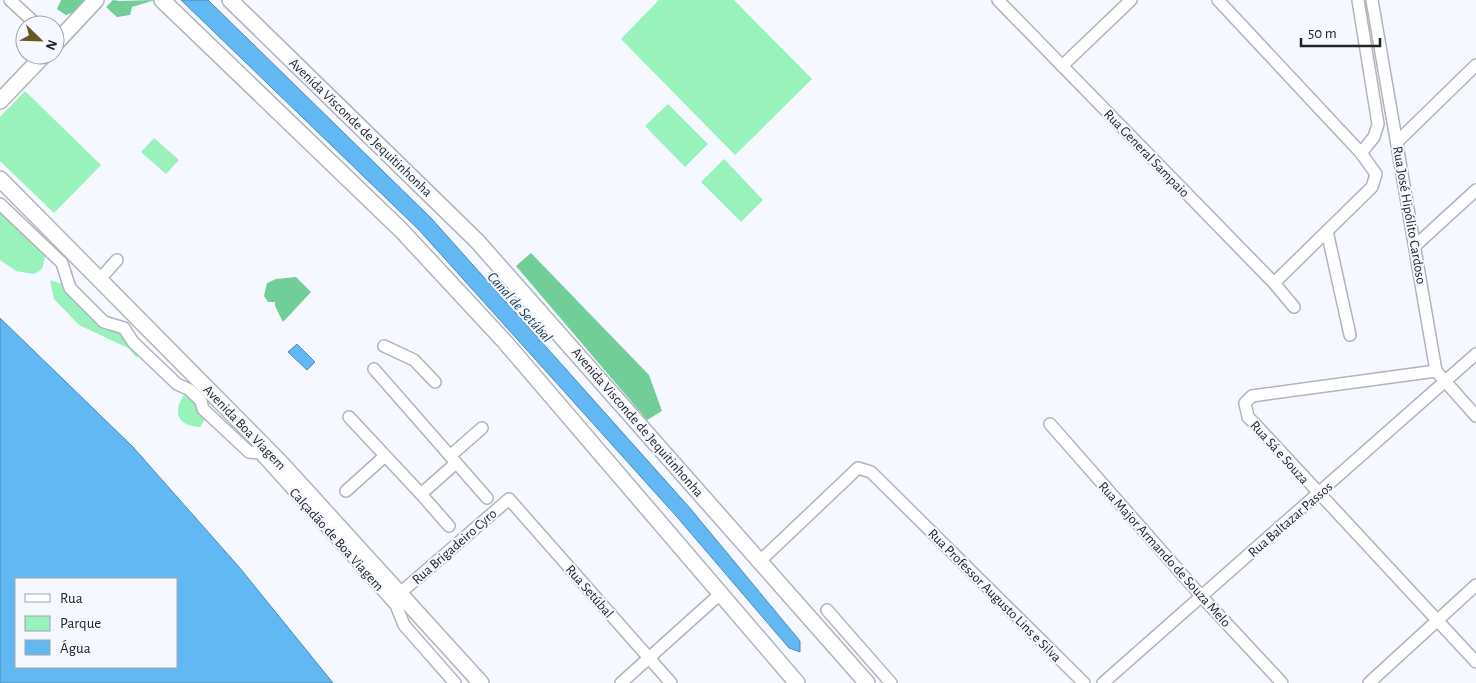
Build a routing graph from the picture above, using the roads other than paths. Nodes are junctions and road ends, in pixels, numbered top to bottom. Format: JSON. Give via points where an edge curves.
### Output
{"nodes":[{"id":1,"x":10,"y":0,"type":"edge"},
{"id":2,"x":96,"y":0,"type":"edge"},
{"id":3,"x":162,"y":0,"type":"edge"},
{"id":4,"x":230,"y":0,"type":"edge"},
{"id":5,"x":998,"y":0,"type":"edge"},
{"id":6,"x":1131,"y":0,"type":"edge"},
{"id":7,"x":1218,"y":0,"type":"edge"},
{"id":8,"x":1358,"y":0,"type":"edge"},
{"id":9,"x":1372,"y":0,"type":"edge"},
{"id":10,"x":26,"y":15,"type":"edge"},
{"id":11,"x":65,"y":33,"type":"edge"},
{"id":12,"x":34,"y":65,"type":"edge"},
{"id":13,"x":1476,"y":65,"type":"edge"},
{"id":14,"x":1062,"y":66,"type":"junction"},
{"id":15,"x":0,"y":101,"type":"edge"},
{"id":16,"x":1398,"y":141,"type":"junction"},
{"id":17,"x":1361,"y":154,"type":"junction"},
{"id":18,"x":0,"y":179,"type":"edge"},
{"id":19,"x":1476,"y":190,"type":"edge"},
{"id":20,"x":0,"y":204,"type":"edge"},
{"id":21,"x":1327,"y":231,"type":"junction"},
{"id":22,"x":1416,"y":245,"type":"junction"},
{"id":23,"x":117,"y":260,"type":"dead end"},
{"id":24,"x":100,"y":280,"type":"junction"},
{"id":25,"x":1274,"y":283,"type":"junction"},
{"id":26,"x":1294,"y":307,"type":"dead end"},
{"id":27,"x":1350,"y":335,"type":"dead end"},
{"id":28,"x":384,"y":346,"type":"dead end"},
{"id":29,"x":1476,"y":354,"type":"edge"},
{"id":30,"x":374,"y":370,"type":"dead end"},
{"id":31,"x":1436,"y":371,"type":"junction"},
{"id":32,"x":435,"y":382,"type":"dead end"},
{"id":33,"x":1445,"y":382,"type":"junction"},
{"id":34,"x":349,"y":416,"type":"dead end"},
{"id":35,"x":1476,"y":416,"type":"edge"},
{"id":36,"x":1050,"y":424,"type":"dead end"},
{"id":37,"x":482,"y":428,"type":"dead end"},
{"id":38,"x":385,"y":456,"type":"junction"},
{"id":39,"x":453,"y":459,"type":"junction"},
{"id":40,"x":346,"y":491,"type":"dead end"},
{"id":41,"x":421,"y":494,"type":"junction"},
{"id":42,"x":1319,"y":494,"type":"junction"},
{"id":43,"x":487,"y":498,"type":"dead end"},
{"id":44,"x":510,"y":499,"type":"joint"},
{"id":45,"x":449,"y":526,"type":"dead end"},
{"id":46,"x":760,"y":561,"type":"junction"},
{"id":47,"x":1476,"y":585,"type":"edge"},
{"id":48,"x":399,"y":594,"type":"junction"},
{"id":49,"x":720,"y":594,"type":"junction"},
{"id":50,"x":1202,"y":597,"type":"junction"},
{"id":51,"x":827,"y":610,"type":"dead end"},
{"id":52,"x":1437,"y":621,"type":"junction"},
{"id":53,"x":649,"y":658,"type":"junction"},
{"id":54,"x":1476,"y":662,"type":"edge"},
{"id":55,"x":455,"y":683,"type":"edge"},
{"id":56,"x":481,"y":683,"type":"edge"},
{"id":57,"x":621,"y":683,"type":"edge"},
{"id":58,"x":671,"y":683,"type":"edge"},
{"id":59,"x":797,"y":683,"type":"edge"},
{"id":60,"x":867,"y":683,"type":"edge"},
{"id":61,"x":891,"y":683,"type":"edge"},
{"id":62,"x":1084,"y":683,"type":"edge"},
{"id":63,"x":1103,"y":683,"type":"edge"},
{"id":64,"x":1282,"y":683,"type":"edge"},
{"id":65,"x":1369,"y":683,"type":"edge"}],
"edges":[{"from":1,"to":10,"type":"street"},
{"from":2,"to":11,"type":"main road"},
{"from":3,"to":49,"type":"main road","via":[[401,230],[505,342]]},
{"from":4,"to":46,"type":"main road","name":"Avenida Visconde de Jequitinhonha","via":[[476,241]]},
{"from":5,"to":14,"type":"street","name":"Rua General Sampaio"},
{"from":6,"to":14,"type":"street"},
{"from":7,"to":17,"type":"street"},
{"from":8,"to":17,"type":"street","via":[[1378,124],[1374,137]]},
{"from":9,"to":16,"type":"street","name":"Rua José Hipólito Cardoso"},
{"from":12,"to":15,"type":"main road"},
{"from":13,"to":16,"type":"street"},
{"from":14,"to":25,"type":"street","name":"Rua General Sampaio"},
{"from":16,"to":22,"type":"street","name":"Rua José Hipólito Cardoso"},
{"from":17,"to":21,"type":"street","via":[[1374,169],[1376,180]]},
{"from":18,"to":24,"type":"main road","name":"Avenida Boa Viagem"},
{"from":19,"to":22,"type":"street"},
{"from":20,"to":55,"type":"street","name":"Calçadão de Boa Viagem","via":[[62,263],[70,288],[104,322],[124,328],[133,342],[177,384],[190,390],[203,409],[249,452],[260,452],[396,605],[404,625]]},
{"from":21,"to":25,"type":"street"},
{"from":21,"to":27,"type":"street"},
{"from":22,"to":31,"type":"street","name":"Rua José Hipólito Cardoso"},
{"from":23,"to":24,"type":"street"},
{"from":24,"to":48,"type":"main road","name":"Avenida Boa Viagem","via":[[281,463]]},
{"from":25,"to":26,"type":"street","name":"Rua General Sampaio"},
{"from":28,"to":32,"type":"street","via":[[414,360]]},
{"from":29,"to":33,"type":"street","name":"Rua Baltazar Passos"},
{"from":30,"to":39,"type":"street"},
{"from":31,"to":33,"type":"street"},
{"from":31,"to":42,"type":"street","name":"Rua Sá e Souza","via":[[1263,393],[1248,399],[1245,403],[1248,417]]},
{"from":33,"to":35,"type":"street"},
{"from":33,"to":42,"type":"street","name":"Rua Baltazar Passos"},
{"from":34,"to":38,"type":"street"},
{"from":36,"to":50,"type":"street","name":"Rua Major Armando de Souza Melo"},
{"from":37,"to":39,"type":"street"},
{"from":38,"to":40,"type":"street"},
{"from":38,"to":41,"type":"street"},
{"from":39,"to":41,"type":"street"},
{"from":39,"to":43,"type":"street"},
{"from":41,"to":45,"type":"street"},
{"from":42,"to":50,"type":"street","name":"Rua Baltazar Passos"},
{"from":42,"to":52,"type":"street","name":"Rua Sá e Souza"},
{"from":44,"to":48,"type":"street","name":"Rua Brigadeiro Cyro"},
{"from":44,"to":53,"type":"street","name":"Rua Setúbal"},
{"from":46,"to":60,"type":"main road","name":"Avenida Visconde de Jequitinhonha"},
{"from":46,"to":62,"type":"street","name":"Rua Professor Augusto Lins e Silva","via":[[858,468],[871,472]]},
{"from":47,"to":52,"type":"street"},
{"from":48,"to":56,"type":"main road","name":"Avenida Boa Viagem"},
{"from":49,"to":53,"type":"street"},
{"from":49,"to":59,"type":"main road"},
{"from":50,"to":63,"type":"street","name":"Rua Baltazar Passos"},
{"from":50,"to":64,"type":"street","name":"Rua Major Armando de Souza Melo"},
{"from":51,"to":61,"type":"street"},
{"from":52,"to":54,"type":"street","name":"Rua Sá e Souza"},
{"from":52,"to":65,"type":"street"},
{"from":53,"to":57,"type":"street"},
{"from":53,"to":58,"type":"street","name":"Rua Setúbal"}]}
